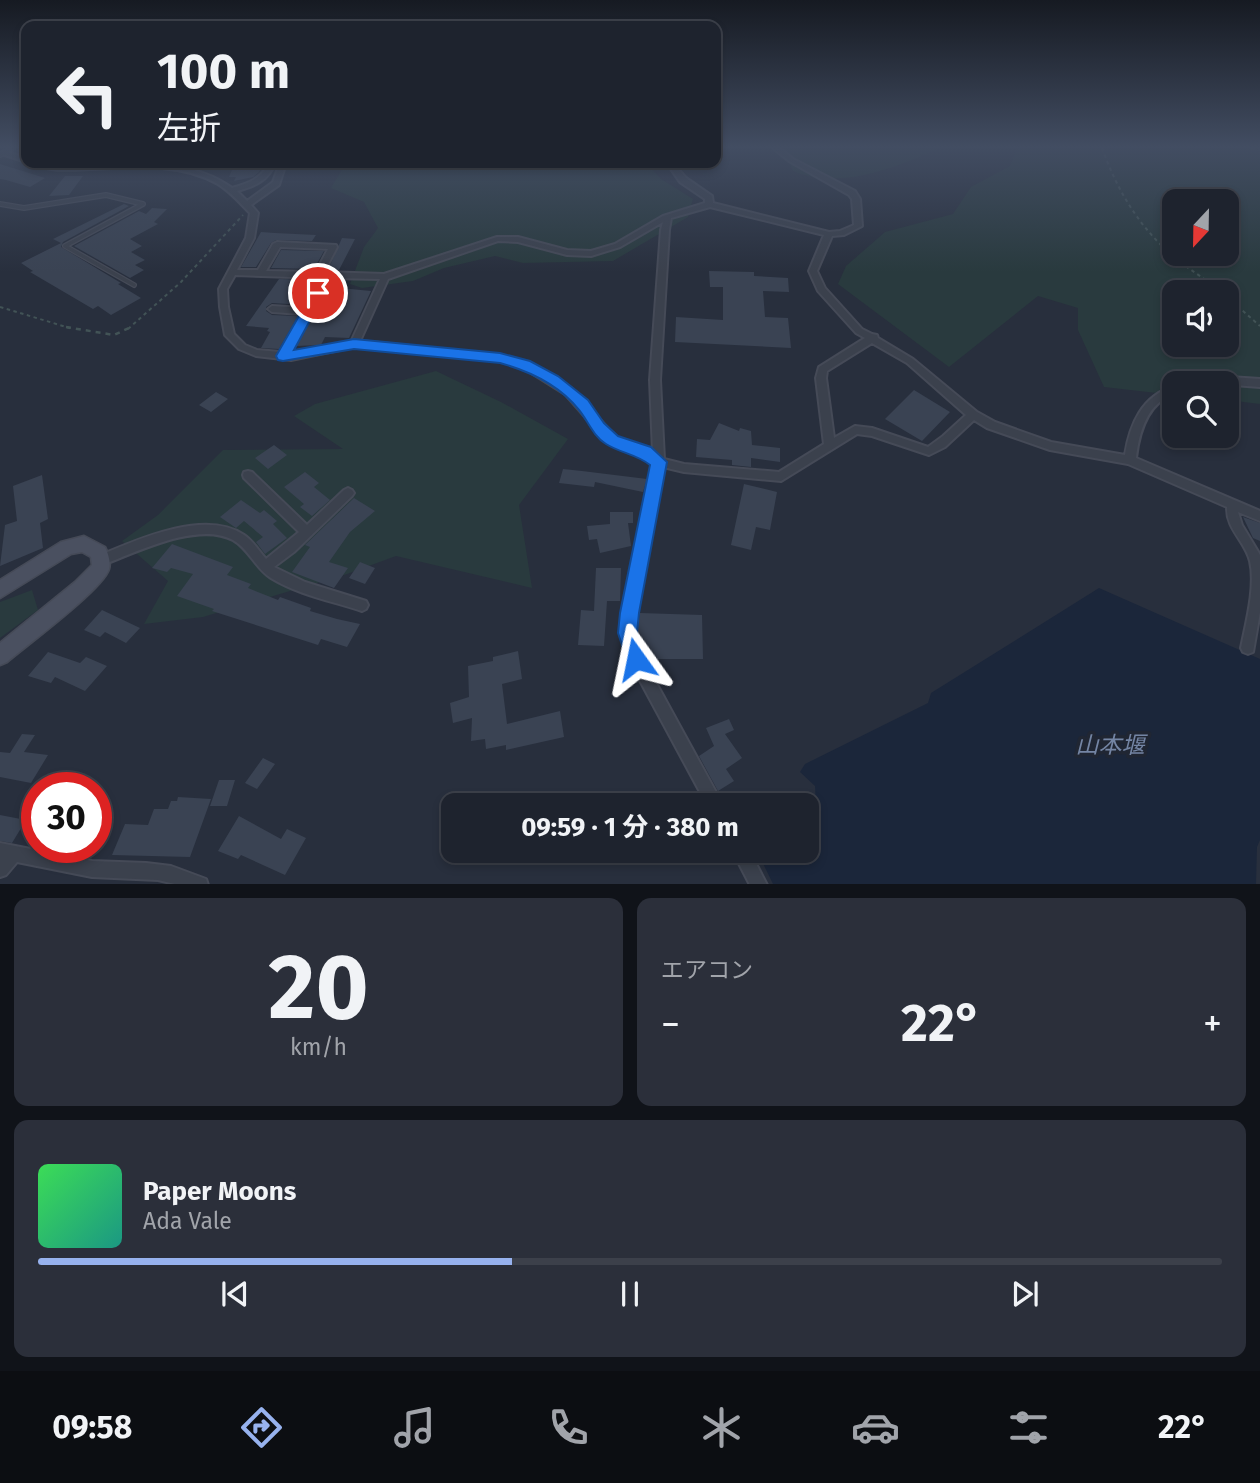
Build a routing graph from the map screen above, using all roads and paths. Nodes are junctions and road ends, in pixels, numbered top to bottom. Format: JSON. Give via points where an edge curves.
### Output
{"nodes":[{"id":1,"x":267,"y":189,"type":"edge"},
{"id":2,"x":696,"y":189,"type":"edge"},
{"id":3,"x":845,"y":189,"type":"edge"},
{"id":4,"x":1118,"y":189,"type":"edge"},
{"id":5,"x":232,"y":190,"type":"edge"},
{"id":6,"x":0,"y":204,"type":"edge"},
{"id":7,"x":247,"y":204,"type":"junction"},
{"id":8,"x":709,"y":204,"type":"junction"},
{"id":9,"x":668,"y":219,"type":"junction"},
{"id":10,"x":829,"y":233,"type":"junction"},
{"id":11,"x":232,"y":272,"type":"junction"},
{"id":12,"x":261,"y":272,"type":"junction"},
{"id":13,"x":324,"y":275,"type":"junction"},
{"id":14,"x":385,"y":277,"type":"junction"},
{"id":15,"x":1205,"y":280,"type":"edge"},
{"id":16,"x":134,"y":285,"type":"dead end"},
{"id":17,"x":1239,"y":308,"type":"edge"},
{"id":18,"x":272,"y":309,"type":"dead end"},
{"id":19,"x":308,"y":311,"type":"junction"},
{"id":20,"x":1260,"y":326,"type":"edge"},
{"id":21,"x":874,"y":337,"type":"junction"},
{"id":22,"x":354,"y":344,"type":"junction"},
{"id":23,"x":283,"y":356,"type":"junction"},
{"id":24,"x":1239,"y":381,"type":"edge"},
{"id":25,"x":1260,"y":383,"type":"edge"},
{"id":26,"x":1162,"y":393,"type":"edge"},
{"id":27,"x":973,"y":415,"type":"junction"},
{"id":28,"x":830,"y":447,"type":"junction"},
{"id":29,"x":1130,"y":460,"type":"junction"},
{"id":30,"x":659,"y":462,"type":"junction"},
{"id":31,"x":248,"y":475,"type":"dead end"},
{"id":32,"x":348,"y":493,"type":"dead end"},
{"id":33,"x":1233,"y":504,"type":"junction"},
{"id":34,"x":1260,"y":516,"type":"edge"},
{"id":35,"x":306,"y":531,"type":"junction"},
{"id":36,"x":100,"y":561,"type":"junction"},
{"id":37,"x":266,"y":566,"type":"junction"},
{"id":38,"x":0,"y":590,"type":"edge"},
{"id":39,"x":362,"y":605,"type":"dead end"},
{"id":40,"x":1248,"y":648,"type":"dead end"},
{"id":41,"x":0,"y":655,"type":"edge"},
{"id":42,"x":709,"y":793,"type":"edge"},
{"id":43,"x":7,"y":852,"type":"edge"},
{"id":44,"x":747,"y":863,"type":"edge"},
{"id":45,"x":0,"y":869,"type":"edge"},
{"id":46,"x":200,"y":884,"type":"edge"},
{"id":47,"x":759,"y":884,"type":"edge"}],
"edges":[{"from":1,"to":7,"type":"street"},
{"from":2,"to":8,"type":"street","via":[[709,198]]},
{"from":3,"to":10,"type":"street","via":[[856,199],[858,226]]},
{"from":4,"to":15,"type":"path","via":[[1140,223]]},
{"from":5,"to":7,"type":"street"},
{"from":6,"to":16,"type":"lane","via":[[26,208],[98,195],[143,204],[65,246]]},
{"from":7,"to":11,"type":"street","via":[[254,213],[253,225]]},
{"from":8,"to":9,"type":"street"},
{"from":8,"to":10,"type":"street"},
{"from":9,"to":14,"type":"street","via":[[592,254],[576,254],[514,236]]},
{"from":9,"to":30,"type":"street","via":[[655,380]]},
{"from":10,"to":21,"type":"street","via":[[814,278],[859,331]]},
{"from":11,"to":12,"type":"street"},
{"from":11,"to":23,"type":"street","via":[[223,289],[230,335],[256,353]]},
{"from":12,"to":13,"type":"street"},
{"from":12,"to":13,"type":"street","via":[[277,244],[333,247]]},
{"from":13,"to":14,"type":"street"},
{"from":13,"to":19,"type":"street"},
{"from":14,"to":22,"type":"street"},
{"from":17,"to":20,"type":"path"},
{"from":18,"to":19,"type":"street"},
{"from":19,"to":23,"type":"street"},
{"from":21,"to":27,"type":"street"},
{"from":21,"to":28,"type":"street","via":[[822,369]]},
{"from":22,"to":23,"type":"street"},
{"from":22,"to":30,"type":"street","via":[[500,358],[525,365],[568,391],[612,440]]},
{"from":24,"to":25,"type":"street"},
{"from":26,"to":29,"type":"street","via":[[1148,408],[1132,439]]},
{"from":27,"to":28,"type":"street","via":[[944,445],[929,451],[864,430],[855,430]]},
{"from":27,"to":29,"type":"street","via":[[1051,446]]},
{"from":28,"to":30,"type":"street","via":[[781,477]]},
{"from":29,"to":33,"type":"street"},
{"from":30,"to":42,"type":"street","via":[[628,633],[636,659]]},
{"from":31,"to":35,"type":"street"},
{"from":32,"to":35,"type":"street"},
{"from":33,"to":34,"type":"street"},
{"from":33,"to":40,"type":"street","via":[[1231,517],[1258,566]]},
{"from":35,"to":37,"type":"street"},
{"from":36,"to":37,"type":"street","via":[[162,535],[218,530],[236,535]]},
{"from":36,"to":38,"type":"street","via":[[99,553],[84,544],[67,547]]},
{"from":36,"to":41,"type":"street","via":[[101,567],[82,588]]},
{"from":37,"to":39,"type":"street","via":[[292,582]]},
{"from":43,"to":45,"type":"street"},
{"from":43,"to":46,"type":"street","via":[[94,870],[177,873]]},
{"from":44,"to":47,"type":"street"}]}
